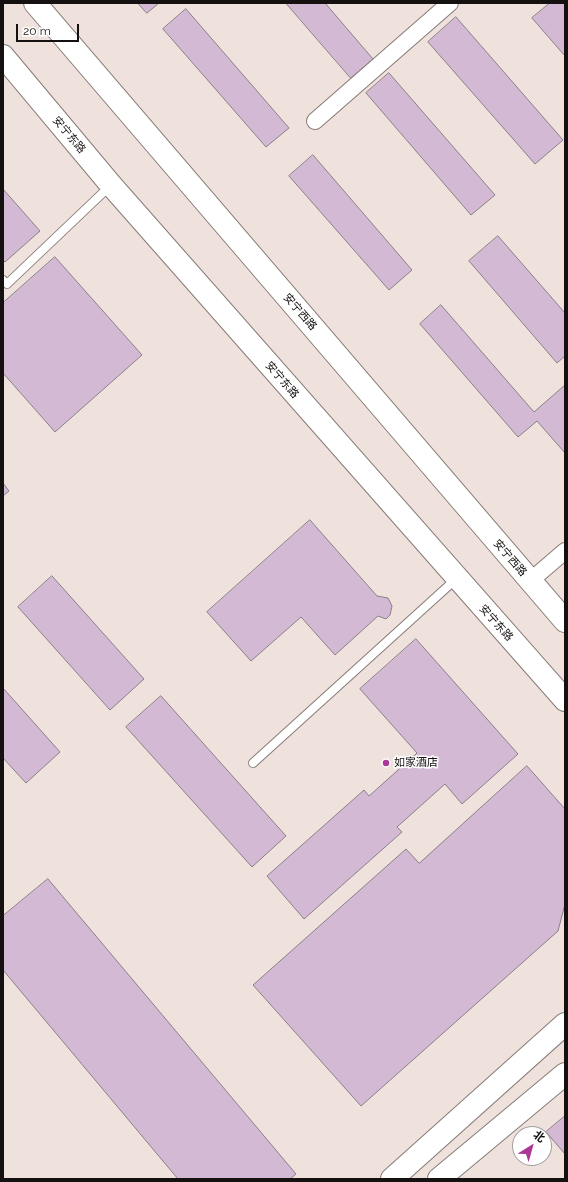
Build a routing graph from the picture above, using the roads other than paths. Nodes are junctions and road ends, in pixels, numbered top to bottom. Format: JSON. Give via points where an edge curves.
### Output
{"nodes":[{"id":1,"x":35,"y":3,"type":"edge"},
{"id":2,"x":450,"y":3,"type":"edge"},
{"id":3,"x":3,"y":56,"type":"edge"},
{"id":4,"x":314,"y":121,"type":"dead end"},
{"id":5,"x":112,"y":185,"type":"junction"},
{"id":6,"x":3,"y":280,"type":"edge"},
{"id":7,"x":565,"y":551,"type":"edge"},
{"id":8,"x":457,"y":579,"type":"junction"},
{"id":9,"x":530,"y":581,"type":"junction"},
{"id":10,"x":565,"y":621,"type":"edge"},
{"id":11,"x":565,"y":700,"type":"edge"},
{"id":12,"x":253,"y":763,"type":"dead end"},
{"id":13,"x":565,"y":1024,"type":"edge"},
{"id":14,"x":565,"y":1074,"type":"edge"},
{"id":15,"x":392,"y":1179,"type":"edge"},
{"id":16,"x":439,"y":1179,"type":"edge"}],
"edges":[{"from":1,"to":9,"type":"main road","name":"安宁西路"},
{"from":2,"to":4,"type":"street"},
{"from":3,"to":5,"type":"main road","name":"安宁东路"},
{"from":5,"to":6,"type":"lane","via":[[7,284]]},
{"from":5,"to":8,"type":"main road","name":"安宁东路"},
{"from":7,"to":9,"type":"street"},
{"from":8,"to":11,"type":"main road","name":"安宁东路"},
{"from":8,"to":12,"type":"lane"},
{"from":9,"to":10,"type":"main road","name":"安宁西路"},
{"from":13,"to":15,"type":"main road"},
{"from":14,"to":16,"type":"main road"}]}
